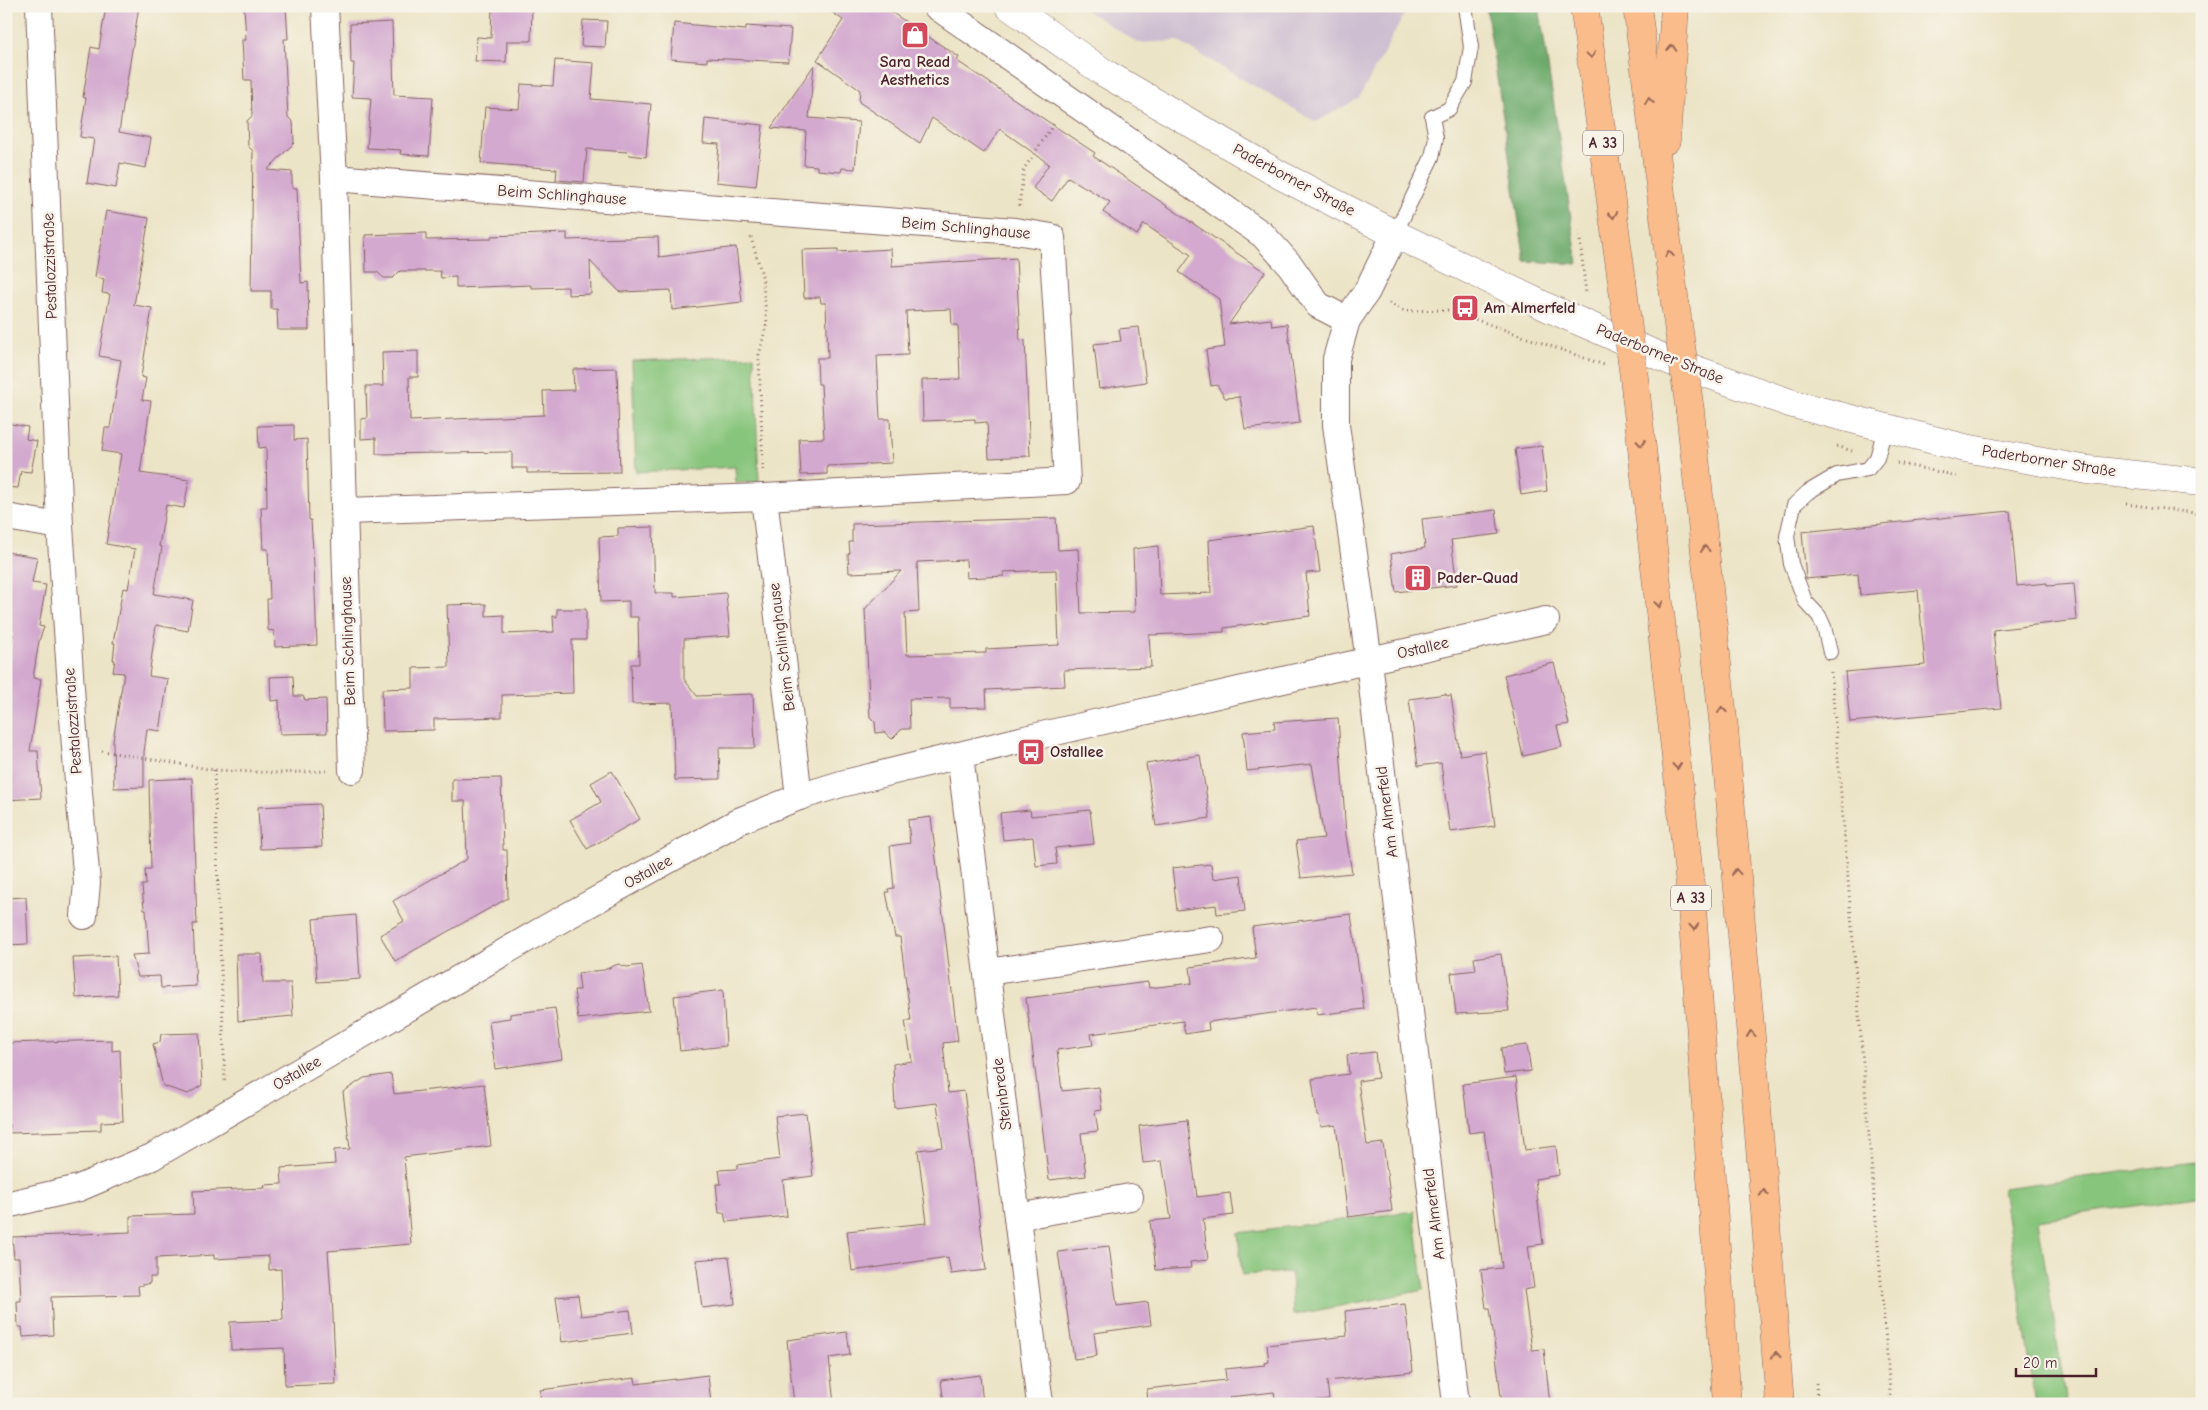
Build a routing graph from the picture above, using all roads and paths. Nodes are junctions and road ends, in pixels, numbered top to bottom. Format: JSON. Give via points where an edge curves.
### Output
{"nodes":[{"id":1,"x":39,"y":6,"type":"edge"},
{"id":2,"x":324,"y":6,"type":"edge"},
{"id":3,"x":936,"y":6,"type":"edge"},
{"id":4,"x":1009,"y":6,"type":"edge"},
{"id":5,"x":1465,"y":6,"type":"edge"},
{"id":6,"x":1584,"y":6,"type":"edge"},
{"id":7,"x":1637,"y":6,"type":"edge"},
{"id":8,"x":1675,"y":6,"type":"edge"},
{"id":9,"x":1070,"y":100,"type":"junction"},
{"id":10,"x":334,"y":178,"type":"junction"},
{"id":11,"x":1662,"y":201,"type":"junction"},
{"id":12,"x":749,"y":209,"type":"junction"},
{"id":13,"x":1015,"y":231,"type":"junction"},
{"id":14,"x":1579,"y":231,"type":"dead end"},
{"id":15,"x":1395,"y":234,"type":"junction"},
{"id":16,"x":1367,"y":291,"type":"junction"},
{"id":17,"x":1586,"y":293,"type":"dead end"},
{"id":18,"x":1347,"y":320,"type":"junction"},
{"id":19,"x":1569,"y":353,"type":"dead end"},
{"id":20,"x":1885,"y":428,"type":"junction"},
{"id":21,"x":2202,"y":482,"type":"edge"},
{"id":22,"x":764,"y":497,"type":"junction"},
{"id":23,"x":345,"y":512,"type":"junction"},
{"id":24,"x":6,"y":517,"type":"edge"},
{"id":25,"x":60,"y":526,"type":"junction"},
{"id":26,"x":1546,"y":620,"type":"dead end"},
{"id":27,"x":1830,"y":652,"type":"joint"},
{"id":28,"x":1369,"y":661,"type":"junction"},
{"id":29,"x":75,"y":747,"type":"junction"},
{"id":30,"x":960,"y":755,"type":"junction"},
{"id":31,"x":214,"y":770,"type":"junction"},
{"id":32,"x":352,"y":770,"type":"joint"},
{"id":33,"x":799,"y":798,"type":"junction"},
{"id":34,"x":84,"y":916,"type":"dead end"},
{"id":35,"x":1211,"y":939,"type":"dead end"},
{"id":36,"x":987,"y":972,"type":"junction"},
{"id":37,"x":234,"y":1110,"type":"junction"},
{"id":38,"x":1130,"y":1197,"type":"dead end"},
{"id":39,"x":6,"y":1205,"type":"edge"},
{"id":40,"x":1017,"y":1216,"type":"junction"},
{"id":41,"x":1816,"y":1384,"type":"dead end"},
{"id":42,"x":1040,"y":1404,"type":"edge"},
{"id":43,"x":1456,"y":1404,"type":"edge"},
{"id":44,"x":1727,"y":1404,"type":"edge"},
{"id":45,"x":1780,"y":1404,"type":"edge"},
{"id":46,"x":1817,"y":1404,"type":"edge"},
{"id":47,"x":1891,"y":1404,"type":"edge"}],
"edges":[{"from":1,"to":25,"type":"street","name":"Pestalozzistraße"},
{"from":2,"to":10,"type":"street","name":"Beim Schlinghause"},
{"from":3,"to":9,"type":"street"},
{"from":4,"to":15,"type":"street","name":"Paderborner Straße","via":[[1104,72],[1280,175]]},
{"from":5,"to":15,"type":"lane","via":[[1471,47],[1465,82],[1449,109],[1432,118],[1436,138],[1432,157]]},
{"from":6,"to":44,"type":"highway","number":"A 33","one_way":true,"bridge":true,"via":[[1636,394],[1691,894]]},
{"from":11,"to":7,"type":"highway","one_way":true},
{"from":11,"to":8,"type":"highway","one_way":true},
{"from":9,"to":13,"type":"path","via":[[1024,169]]},
{"from":9,"to":18,"type":"street","via":[[1263,234],[1318,305]]},
{"from":10,"to":12,"type":"street","name":"Beim Schlinghause"},
{"from":10,"to":23,"type":"street","name":"Beim Schlinghause"},
{"from":45,"to":11,"type":"highway","one_way":true,"bridge":true,"via":[[1724,729],[1690,411]]},
{"from":12,"to":13,"type":"street","name":"Beim Schlinghause"},
{"from":12,"to":22,"type":"path","via":[[751,244],[762,275],[767,323],[758,355]]},
{"from":13,"to":22,"type":"street","name":"Beim Schlinghause","via":[[1052,237],[1067,481]]},
{"from":14,"to":17,"type":"path"},
{"from":15,"to":16,"type":"street","name":"Am Almerfeld"},
{"from":15,"to":20,"type":"street","name":"Paderborner Straße","via":[[1551,309],[1668,360],[1794,404]]},
{"from":16,"to":18,"type":"street","name":"Am Almerfeld"},
{"from":16,"to":19,"type":"path","via":[[1404,311],[1449,310]]},
{"from":18,"to":28,"type":"street","name":"Am Almerfeld","via":[[1336,359],[1336,425]]},
{"from":20,"to":21,"type":"street","name":"Paderborner Straße","via":[[1965,448],[2088,470]]},
{"from":20,"to":27,"type":"lane","via":[[1876,458],[1868,469],[1837,475],[1808,492],[1794,505],[1787,536],[1791,564],[1806,601],[1824,627]]},
{"from":22,"to":23,"type":"street","name":"Beim Schlinghause"},
{"from":22,"to":33,"type":"street","name":"Beim Schlinghause"},
{"from":23,"to":32,"type":"street","name":"Beim Schlinghause"},
{"from":24,"to":25,"type":"street"},
{"from":25,"to":29,"type":"street","name":"Pestalozzistraße"},
{"from":26,"to":28,"type":"street","name":"Ostallee"},
{"from":27,"to":47,"type":"path"},
{"from":28,"to":30,"type":"street","name":"Ostallee"},
{"from":28,"to":43,"type":"street","name":"Am Almerfeld"},
{"from":29,"to":31,"type":"path"},
{"from":29,"to":34,"type":"street","name":"Pestalozzistraße","via":[[87,883]]},
{"from":30,"to":33,"type":"street","name":"Ostallee","via":[[841,784]]},
{"from":30,"to":36,"type":"street","name":"Steinbrede"},
{"from":31,"to":32,"type":"path","via":[[279,773]]},
{"from":31,"to":37,"type":"path","via":[[226,1097]]},
{"from":33,"to":37,"type":"street","name":"Ostallee","via":[[741,820],[561,920]]},
{"from":35,"to":36,"type":"street"},
{"from":36,"to":40,"type":"street","name":"Steinbrede"},
{"from":37,"to":39,"type":"street","name":"Ostallee","via":[[152,1157],[79,1188]]},
{"from":38,"to":40,"type":"street"},
{"from":40,"to":42,"type":"street","name":"Steinbrede"},
{"from":41,"to":46,"type":"path"}]}
